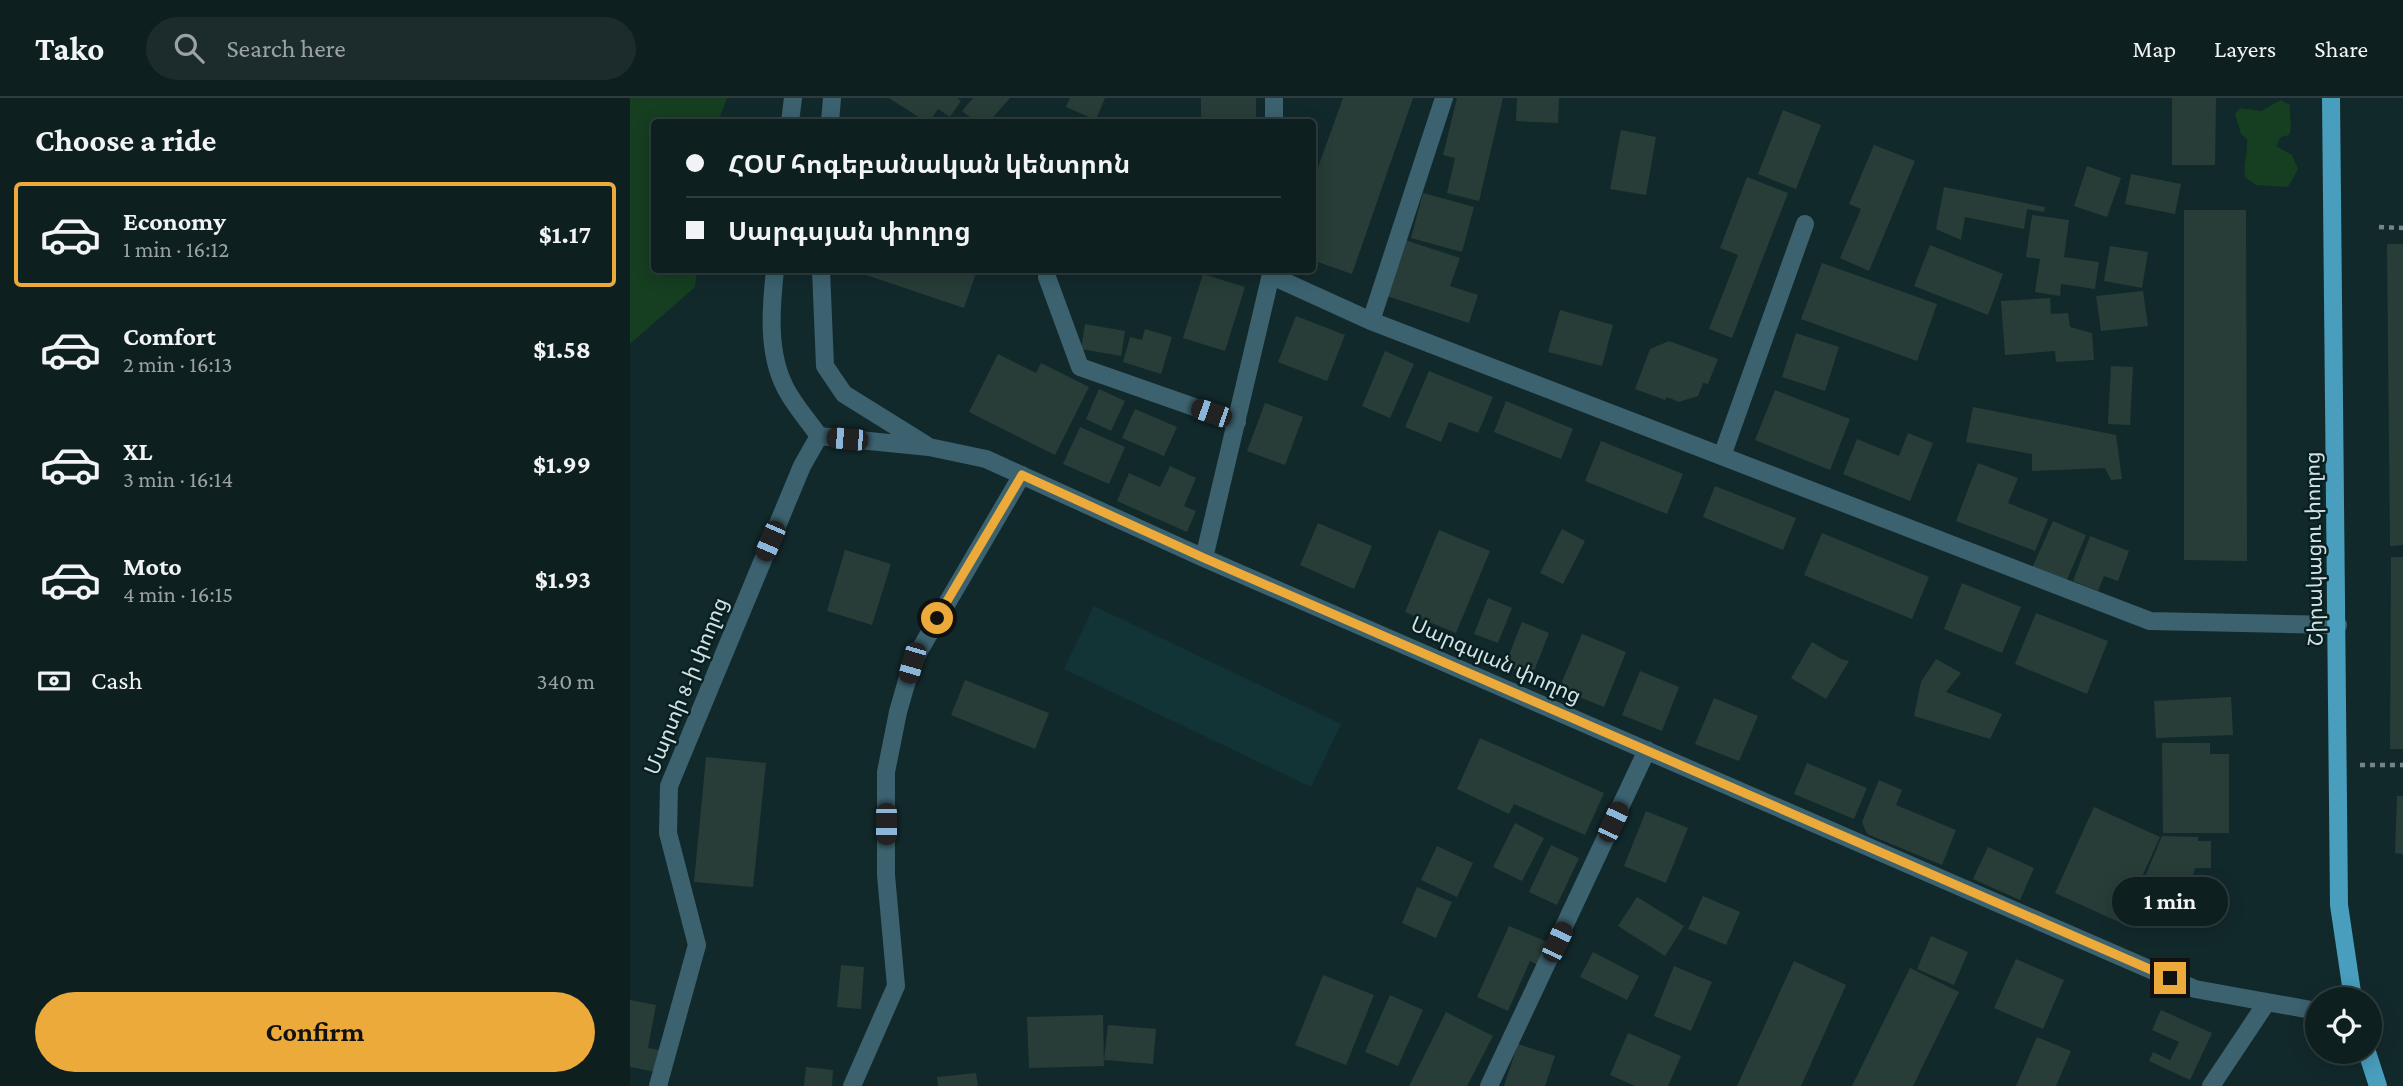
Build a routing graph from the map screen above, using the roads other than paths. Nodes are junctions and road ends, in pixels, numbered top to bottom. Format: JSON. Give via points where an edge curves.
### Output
{"nodes":[{"id":1,"x":793,"y":98,"type":"edge"},
{"id":2,"x":832,"y":98,"type":"edge"},
{"id":3,"x":1274,"y":98,"type":"edge"},
{"id":4,"x":1444,"y":98,"type":"edge"},
{"id":5,"x":2331,"y":98,"type":"edge"},
{"id":6,"x":790,"y":119,"type":"edge"},
{"id":7,"x":830,"y":119,"type":"edge"},
{"id":8,"x":1273,"y":119,"type":"edge"},
{"id":9,"x":1805,"y":224,"type":"dead end"},
{"id":10,"x":775,"y":273,"type":"edge"},
{"id":11,"x":821,"y":273,"type":"edge"},
{"id":12,"x":1272,"y":273,"type":"edge"},
{"id":13,"x":1047,"y":276,"type":"dead end"},
{"id":14,"x":1371,"y":321,"type":"junction"},
{"id":15,"x":1237,"y":422,"type":"junction"},
{"id":16,"x":819,"y":436,"type":"junction"},
{"id":17,"x":929,"y":447,"type":"junction"},
{"id":18,"x":1722,"y":456,"type":"junction"},
{"id":19,"x":1022,"y":475,"type":"junction"},
{"id":20,"x":1204,"y":558,"type":"junction"},
{"id":21,"x":2338,"y":625,"type":"junction"},
{"id":22,"x":1647,"y":750,"type":"junction"},
{"id":23,"x":2351,"y":987,"type":"edge"},
{"id":24,"x":2267,"y":1002,"type":"junction"},
{"id":25,"x":2305,"y":1009,"type":"edge"},
{"id":26,"x":2371,"y":1064,"type":"edge"},
{"id":27,"x":658,"y":1086,"type":"edge"},
{"id":28,"x":852,"y":1086,"type":"edge"},
{"id":29,"x":1489,"y":1086,"type":"edge"},
{"id":30,"x":2211,"y":1086,"type":"edge"},
{"id":31,"x":2378,"y":1086,"type":"edge"}],
"edges":[{"from":1,"to":6,"type":"street"},
{"from":2,"to":7,"type":"street"},
{"from":3,"to":8,"type":"street"},
{"from":4,"to":14,"type":"street"},
{"from":5,"to":21,"type":"main road","name":"Շիրակացու փողոց"},
{"from":9,"to":18,"type":"street"},
{"from":10,"to":16,"type":"street","via":[[771,303],[775,358],[785,387]]},
{"from":11,"to":17,"type":"street","via":[[825,366],[844,394]]},
{"from":12,"to":14,"type":"street"},
{"from":12,"to":15,"type":"street"},
{"from":13,"to":15,"type":"street","via":[[1080,367]]},
{"from":14,"to":18,"type":"street"},
{"from":15,"to":20,"type":"street"},
{"from":16,"to":17,"type":"street","name":"Սարգսյան փողոց"},
{"from":16,"to":27,"type":"street","name":"Մարտի 8-ի փողոց","via":[[797,478],[669,786],[668,833],[697,945]]},
{"from":17,"to":19,"type":"street","name":"Սարգսյան փողոց","via":[[986,459]]},
{"from":18,"to":21,"type":"street","via":[[2150,621]]},
{"from":19,"to":20,"type":"street","name":"Սարգսյան փողոց"},
{"from":19,"to":28,"type":"street","via":[[912,663],[886,772],[886,875],[896,986]]},
{"from":20,"to":22,"type":"street","name":"Սարգսյան փողոց"},
{"from":21,"to":23,"type":"main road","name":"Շիրակացու փողոց","via":[[2339,905]]},
{"from":22,"to":24,"type":"street","name":"Սարգսյան փողոց","via":[[2195,989]]},
{"from":22,"to":29,"type":"street"},
{"from":24,"to":25,"type":"street","name":"Սարգսյան փողոց"},
{"from":24,"to":30,"type":"street"},
{"from":26,"to":31,"type":"main road"}]}
